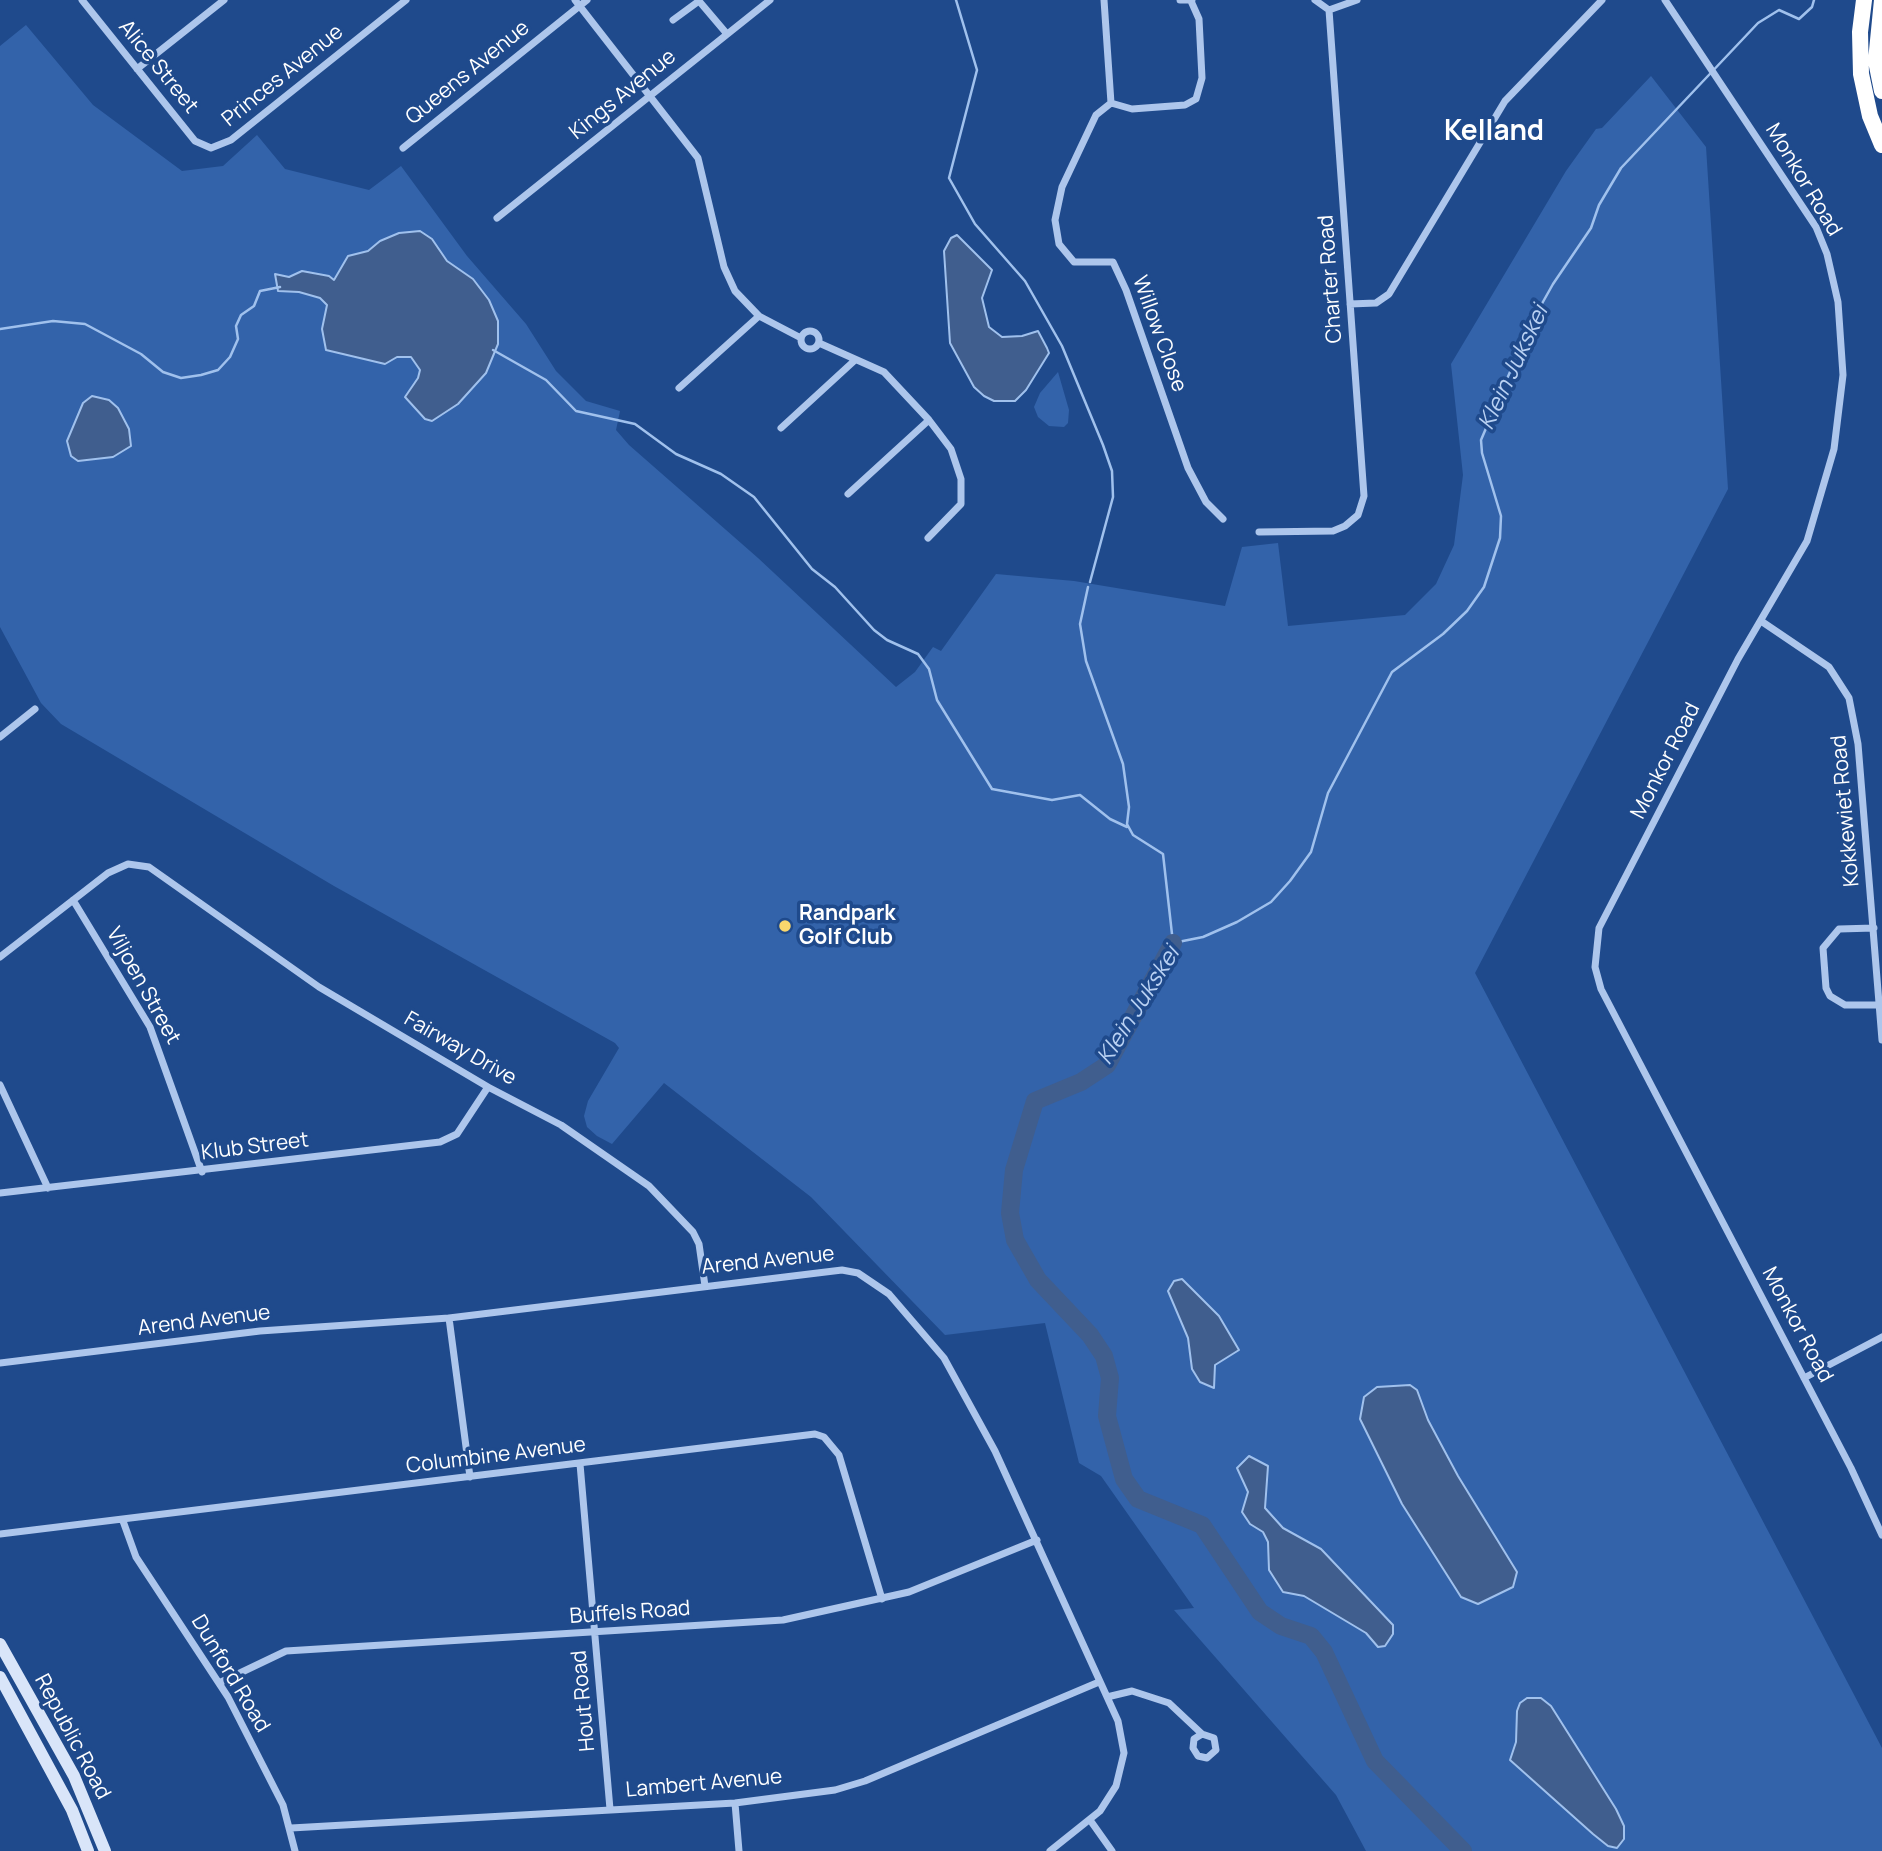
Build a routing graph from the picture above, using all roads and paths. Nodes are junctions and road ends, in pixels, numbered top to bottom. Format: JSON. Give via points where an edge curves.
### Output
{"nodes":[{"id":1,"x":82,"y":0,"type":"edge"},
{"id":2,"x":225,"y":0,"type":"edge"},
{"id":3,"x":406,"y":0,"type":"edge"},
{"id":4,"x":587,"y":0,"type":"edge"},
{"id":5,"x":771,"y":0,"type":"edge"},
{"id":6,"x":1104,"y":0,"type":"edge"},
{"id":7,"x":1180,"y":0,"type":"edge"},
{"id":8,"x":1191,"y":0,"type":"edge"},
{"id":9,"x":1315,"y":0,"type":"edge"},
{"id":10,"x":1357,"y":0,"type":"edge"},
{"id":11,"x":1602,"y":0,"type":"edge"},
{"id":12,"x":1665,"y":0,"type":"edge"},
{"id":13,"x":1864,"y":0,"type":"edge"},
{"id":14,"x":1882,"y":0,"type":"edge"},
{"id":15,"x":577,"y":3,"type":"edge"},
{"id":16,"x":1329,"y":10,"type":"junction"},
{"id":17,"x":673,"y":20,"type":"dead end"},
{"id":18,"x":727,"y":34,"type":"junction"},
{"id":19,"x":137,"y":69,"type":"junction"},
{"id":20,"x":1882,"y":91,"type":"edge"},
{"id":21,"x":649,"y":96,"type":"junction"},
{"id":22,"x":1111,"y":103,"type":"junction"},
{"id":23,"x":1882,"y":145,"type":"edge"},
{"id":24,"x":211,"y":148,"type":"joint"},
{"id":25,"x":403,"y":148,"type":"dead end"},
{"id":26,"x":497,"y":218,"type":"dead end"},
{"id":27,"x":1350,"y":304,"type":"junction"},
{"id":28,"x":760,"y":316,"type":"junction"},
{"id":29,"x":801,"y":338,"type":"junction"},
{"id":30,"x":819,"y":343,"type":"junction"},
{"id":31,"x":853,"y":361,"type":"junction"},
{"id":32,"x":679,"y":388,"type":"dead end"},
{"id":33,"x":929,"y":419,"type":"junction"},
{"id":34,"x":781,"y":428,"type":"dead end"},
{"id":35,"x":848,"y":494,"type":"dead end"},
{"id":36,"x":1223,"y":519,"type":"dead end"},
{"id":37,"x":1259,"y":532,"type":"dead end"},
{"id":38,"x":928,"y":538,"type":"dead end"},
{"id":39,"x":1761,"y":621,"type":"junction"},
{"id":40,"x":35,"y":709,"type":"dead end"},
{"id":41,"x":0,"y":737,"type":"edge"},
{"id":42,"x":73,"y":900,"type":"junction"},
{"id":43,"x":1874,"y":928,"type":"junction"},
{"id":44,"x":0,"y":957,"type":"edge"},
{"id":45,"x":1878,"y":1005,"type":"junction"},
{"id":46,"x":1882,"y":1040,"type":"edge"},
{"id":47,"x":0,"y":1085,"type":"edge"},
{"id":48,"x":488,"y":1087,"type":"junction"},
{"id":49,"x":202,"y":1172,"type":"junction"},
{"id":50,"x":48,"y":1188,"type":"junction"},
{"id":51,"x":0,"y":1194,"type":"edge"},
{"id":52,"x":705,"y":1286,"type":"junction"},
{"id":53,"x":449,"y":1318,"type":"junction"},
{"id":54,"x":1882,"y":1337,"type":"edge"},
{"id":55,"x":0,"y":1363,"type":"edge"},
{"id":56,"x":1804,"y":1377,"type":"junction"},
{"id":57,"x":580,"y":1464,"type":"junction"},
{"id":58,"x":470,"y":1477,"type":"junction"},
{"id":59,"x":123,"y":1521,"type":"junction"},
{"id":60,"x":0,"y":1534,"type":"edge"},
{"id":61,"x":1882,"y":1535,"type":"edge"},
{"id":62,"x":1037,"y":1540,"type":"junction"},
{"id":63,"x":882,"y":1599,"type":"junction"},
{"id":64,"x":595,"y":1634,"type":"junction"},
{"id":65,"x":0,"y":1644,"type":"edge"},
{"id":66,"x":0,"y":1677,"type":"edge"},
{"id":67,"x":1099,"y":1682,"type":"junction"},
{"id":68,"x":219,"y":1683,"type":"junction"},
{"id":69,"x":1107,"y":1697,"type":"junction"},
{"id":70,"x":1202,"y":1734,"type":"dead end"},
{"id":71,"x":735,"y":1803,"type":"junction"},
{"id":72,"x":611,"y":1809,"type":"junction"},
{"id":73,"x":1090,"y":1820,"type":"junction"},
{"id":74,"x":291,"y":1828,"type":"junction"},
{"id":75,"x":88,"y":1851,"type":"edge"},
{"id":76,"x":105,"y":1851,"type":"edge"},
{"id":77,"x":295,"y":1851,"type":"edge"},
{"id":78,"x":738,"y":1851,"type":"edge"},
{"id":79,"x":1050,"y":1851,"type":"edge"},
{"id":80,"x":1112,"y":1851,"type":"edge"}],
"edges":[{"from":1,"to":19,"type":"street","name":"Alice Street"},
{"from":2,"to":19,"type":"street"},
{"from":3,"to":24,"type":"street","name":"Princes Avenue","via":[[230,140]]},
{"from":4,"to":15,"type":"street","name":"Queens Avenue"},
{"from":5,"to":18,"type":"street","name":"Kings Avenue"},
{"from":6,"to":22,"type":"street"},
{"from":7,"to":8,"type":"street"},
{"from":8,"to":22,"type":"street","via":[[1199,19],[1202,78],[1196,99],[1185,105],[1132,109]]},
{"from":9,"to":16,"type":"street"},
{"from":10,"to":16,"type":"street"},
{"from":11,"to":27,"type":"street","via":[[1504,101],[1389,294],[1376,303]]},
{"from":12,"to":39,"type":"street","name":"Monkor Road","via":[[1816,227],[1835,283],[1841,321],[1840,403],[1822,497],[1799,557]]},
{"from":13,"to":23,"type":"highway","via":[[1861,74]]},
{"from":14,"to":20,"type":"highway","via":[[1876,61]]},
{"from":15,"to":21,"type":"street"},
{"from":15,"to":25,"type":"street","name":"Queens Avenue"},
{"from":16,"to":27,"type":"street","name":"Charter Road"},
{"from":17,"to":18,"type":"street","via":[[699,1]]},
{"from":18,"to":21,"type":"street","name":"Kings Avenue"},
{"from":19,"to":24,"type":"street","name":"Alice Street","via":[[195,141]]},
{"from":21,"to":26,"type":"street","name":"Kings Avenue"},
{"from":21,"to":28,"type":"street","via":[[698,158],[727,275]]},
{"from":22,"to":36,"type":"street","name":"Willow Close","via":[[1096,115],[1062,187],[1055,220],[1059,244],[1074,262],[1113,262],[1188,468],[1206,502]]},
{"from":27,"to":37,"type":"street","name":"Charter Road","via":[[1364,496],[1358,515],[1333,531]]},
{"from":28,"to":29,"type":"street"},
{"from":28,"to":32,"type":"street"},
{"from":29,"to":30,"type":"street","via":[[809,349]]},
{"from":29,"to":30,"type":"street","via":[[813,331]]},
{"from":30,"to":31,"type":"street"},
{"from":31,"to":33,"type":"street","via":[[884,372]]},
{"from":31,"to":34,"type":"street"},
{"from":33,"to":35,"type":"street"},
{"from":33,"to":38,"type":"street","via":[[951,449],[963,494],[956,512]]},
{"from":39,"to":43,"type":"street","name":"Kokkewiet Road","via":[[1829,667],[1849,698],[1858,744]]},
{"from":39,"to":56,"type":"street","name":"Monkor Road","via":[[1599,928],[1595,967],[1601,989]]},
{"from":40,"to":41,"type":"street"},
{"from":42,"to":44,"type":"street"},
{"from":42,"to":48,"type":"street","name":"Fairway Drive","via":[[118,867],[138,863],[157,871],[319,986]]},
{"from":42,"to":49,"type":"street","name":"Viljoen Street","via":[[150,1027]]},
{"from":43,"to":45,"type":"street","name":"Kokkewiet Road"},
{"from":43,"to":45,"type":"street","via":[[1839,929],[1823,948],[1830,996],[1845,1005]]},
{"from":45,"to":46,"type":"street","name":"Kokkewiet Road"},
{"from":47,"to":50,"type":"street"},
{"from":48,"to":49,"type":"street","name":"Klub Street","via":[[465,1125],[450,1139]]},
{"from":48,"to":52,"type":"street","name":"Fairway Drive","via":[[561,1125],[658,1193],[699,1244]]},
{"from":49,"to":50,"type":"street","name":"Klub Street"},
{"from":50,"to":51,"type":"street","name":"Klub Street"},
{"from":52,"to":53,"type":"street","name":"Arend Avenue"},
{"from":52,"to":62,"type":"street","name":"Arend Avenue","via":[[842,1270],[880,1286],[944,1358]]},
{"from":53,"to":55,"type":"street","name":"Arend Avenue","via":[[260,1331]]},
{"from":53,"to":58,"type":"street"},
{"from":54,"to":56,"type":"street"},
{"from":56,"to":61,"type":"street","name":"Monkor Road"},
{"from":57,"to":58,"type":"street","name":"Columbine Avenue"},
{"from":57,"to":63,"type":"street","name":"Columbine Avenue","via":[[804,1435],[824,1437],[839,1455]]},
{"from":57,"to":64,"type":"street","name":"Hout Road"},
{"from":58,"to":59,"type":"street","name":"Columbine Avenue"},
{"from":59,"to":60,"type":"street","name":"Columbine Avenue"},
{"from":59,"to":68,"type":"street","name":"Dunford Road","via":[[136,1557]]},
{"from":62,"to":63,"type":"street","name":"Buffels Road"},
{"from":62,"to":67,"type":"street","name":"Arend Avenue"},
{"from":63,"to":64,"type":"street","name":"Buffels Road","via":[[783,1620]]},
{"from":64,"to":68,"type":"street","name":"Buffels Road","via":[[286,1651]]},
{"from":64,"to":72,"type":"street","name":"Hout Road"},
{"from":65,"to":76,"type":"main road","name":"Republic Road","via":[[74,1776]]},
{"from":66,"to":75,"type":"main road","name":"Republic Road","via":[[53,1773]]},
{"from":67,"to":69,"type":"street","name":"Arend Avenue"},
{"from":67,"to":71,"type":"street","name":"Lambert Avenue","via":[[850,1786]]},
{"from":68,"to":74,"type":"street","name":"Dunford Road","via":[[284,1805]]},
{"from":69,"to":70,"type":"street","via":[[1132,1692],[1160,1698]]},
{"from":69,"to":73,"type":"street","name":"Arend Avenue","via":[[1120,1730],[1124,1759],[1110,1798]]},
{"from":71,"to":72,"type":"street","name":"Lambert Avenue"},
{"from":71,"to":78,"type":"street"},
{"from":72,"to":74,"type":"street","name":"Lambert Avenue"},
{"from":73,"to":79,"type":"street","name":"Arend Avenue"},
{"from":73,"to":80,"type":"street"},
{"from":74,"to":77,"type":"street","name":"Dunford Road"}]}
